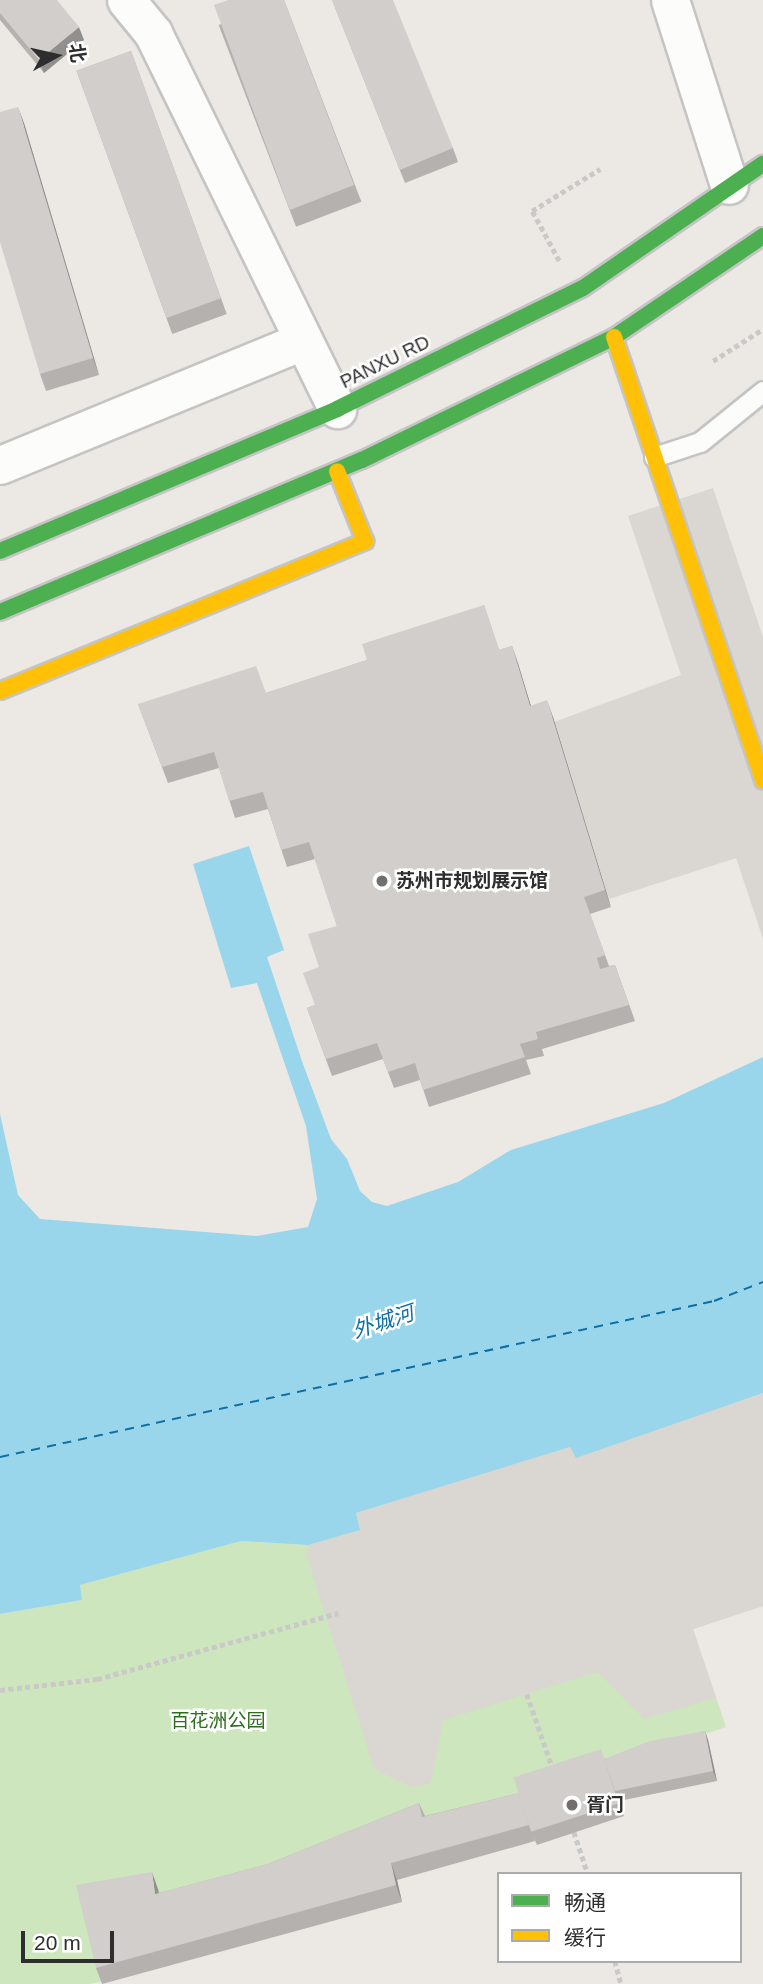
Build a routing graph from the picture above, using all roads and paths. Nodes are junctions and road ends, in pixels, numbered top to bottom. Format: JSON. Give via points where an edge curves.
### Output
{"nodes":[{"id":1,"x":126,"y":0,"type":"edge"},
{"id":2,"x":670,"y":0,"type":"edge"},
{"id":3,"x":763,"y":153,"type":"edge"},
{"id":4,"x":763,"y":164,"type":"edge"},
{"id":5,"x":600,"y":169,"type":"dead end"},
{"id":6,"x":729,"y":185,"type":"junction"},
{"id":7,"x":763,"y":236,"type":"edge"},
{"id":8,"x":576,"y":292,"type":"junction"},
{"id":9,"x":763,"y":329,"type":"edge"},
{"id":10,"x":614,"y":337,"type":"junction"},
{"id":11,"x":303,"y":341,"type":"junction"},
{"id":12,"x":713,"y":361,"type":"dead end"},
{"id":13,"x":763,"y":391,"type":"edge"},
{"id":14,"x":337,"y":409,"type":"junction"},
{"id":15,"x":654,"y":457,"type":"junction"},
{"id":16,"x":0,"y":465,"type":"edge"},
{"id":17,"x":337,"y":471,"type":"junction"},
{"id":18,"x":0,"y":551,"type":"edge"},
{"id":19,"x":0,"y":612,"type":"edge"},
{"id":20,"x":0,"y":691,"type":"edge"},
{"id":21,"x":763,"y":781,"type":"edge"},
{"id":22,"x":338,"y":1613,"type":"dead end"},
{"id":23,"x":0,"y":1690,"type":"edge"},
{"id":24,"x":527,"y":1694,"type":"dead end"},
{"id":25,"x":556,"y":1779,"type":"edge"},
{"id":26,"x":574,"y":1832,"type":"edge"},
{"id":27,"x":587,"y":1872,"type":"edge"},
{"id":28,"x":615,"y":1963,"type":"edge"},
{"id":29,"x":621,"y":1984,"type":"edge"}],
"edges":[{"from":1,"to":11,"type":"street","via":[[153,33]]},
{"from":2,"to":6,"type":"street"},
{"from":3,"to":6,"type":"main road"},
{"from":4,"to":6,"type":"main road","name":"PANXU RD"},
{"from":5,"to":8,"type":"path","via":[[532,211]]},
{"from":6,"to":8,"type":"main road","name":"PANXU RD"},
{"from":7,"to":10,"type":"main road"},
{"from":8,"to":14,"type":"main road","name":"PANXU RD"},
{"from":9,"to":12,"type":"path"},
{"from":10,"to":15,"type":"main road"},
{"from":10,"to":17,"type":"main road"},
{"from":11,"to":14,"type":"street"},
{"from":11,"to":16,"type":"street"},
{"from":13,"to":15,"type":"lane","via":[[701,442]]},
{"from":14,"to":18,"type":"main road","name":"PANXU RD"},
{"from":15,"to":21,"type":"main road"},
{"from":17,"to":19,"type":"main road"},
{"from":17,"to":20,"type":"main road","via":[[365,541]]},
{"from":22,"to":23,"type":"path","via":[[97,1679]]},
{"from":24,"to":25,"type":"path"},
{"from":26,"to":27,"type":"path"},
{"from":28,"to":29,"type":"path"}]}
